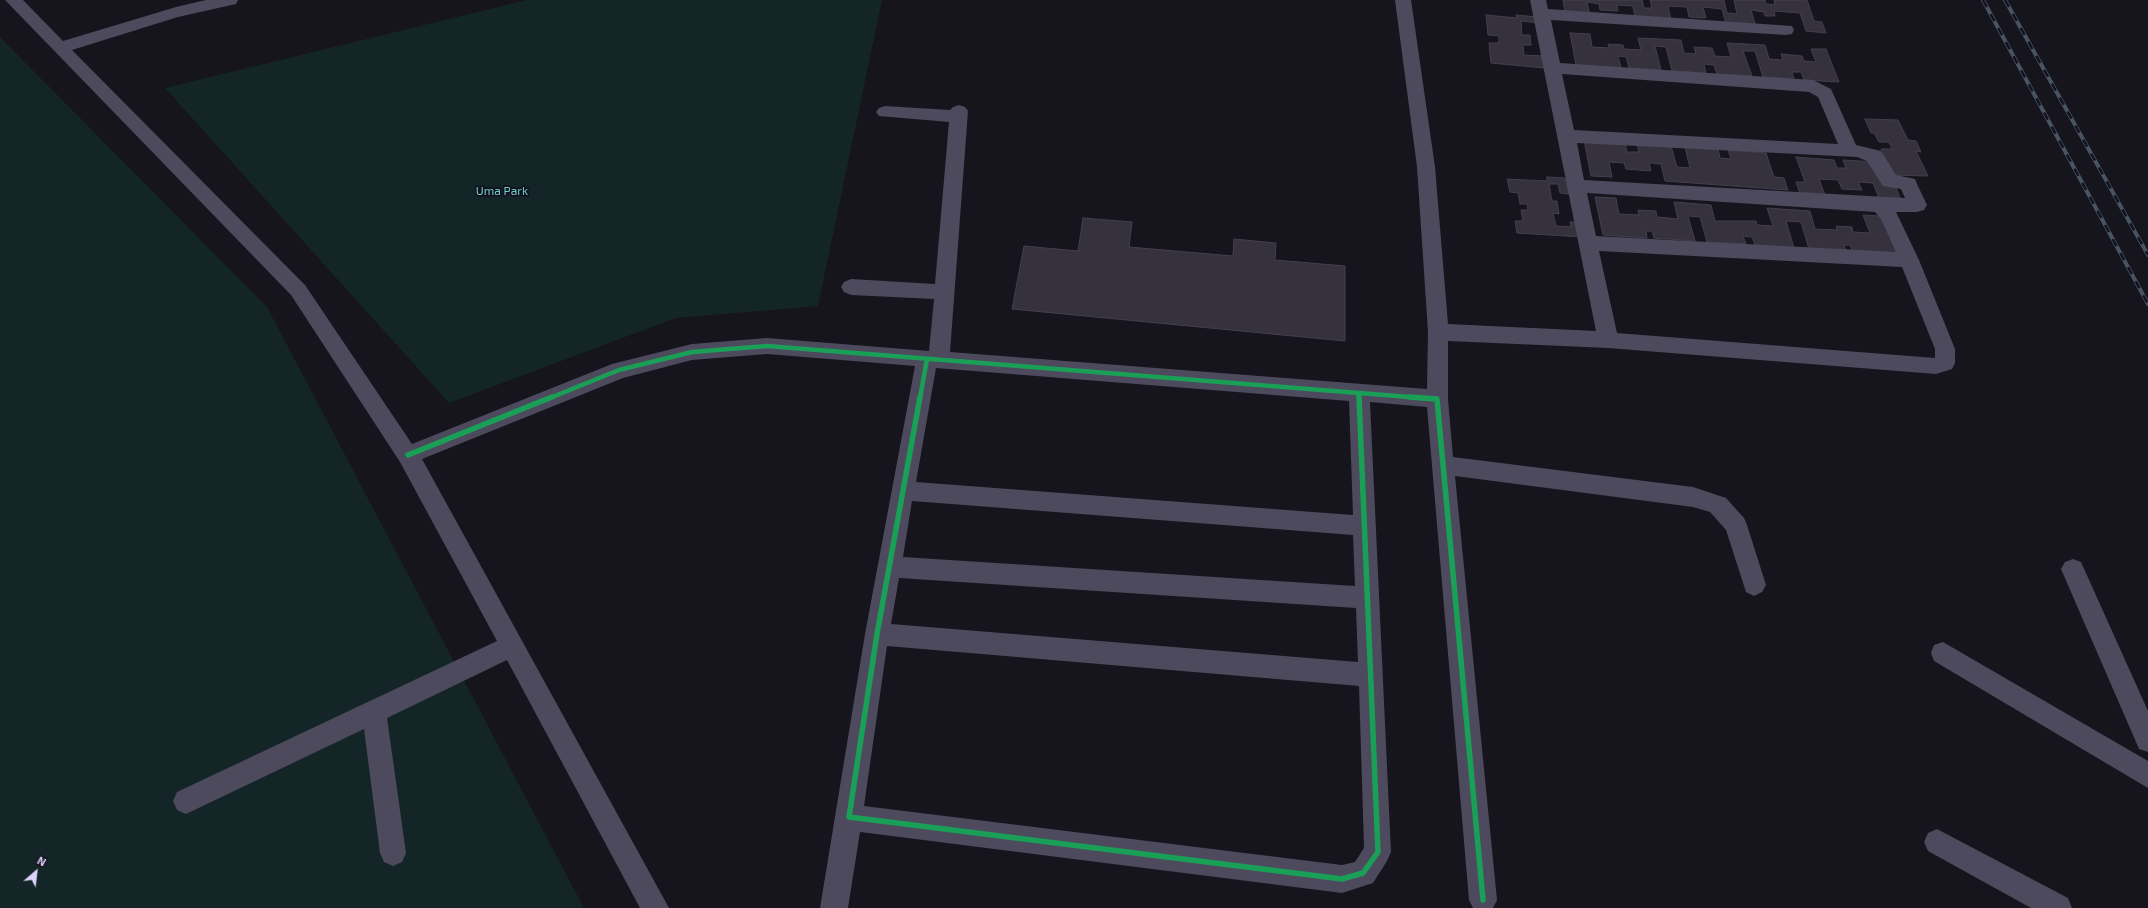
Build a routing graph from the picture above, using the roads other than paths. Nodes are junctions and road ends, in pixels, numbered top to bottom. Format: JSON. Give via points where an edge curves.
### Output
{"nodes":[{"id":1,"x":13,"y":0,"type":"edge"},
{"id":2,"x":230,"y":0,"type":"edge"},
{"id":3,"x":1403,"y":0,"type":"edge"},
{"id":4,"x":1540,"y":7,"type":"edge"},
{"id":5,"x":1786,"y":30,"type":"dead end"},
{"id":6,"x":60,"y":48,"type":"junction"},
{"id":7,"x":1552,"y":68,"type":"junction"},
{"id":8,"x":885,"y":112,"type":"dead end"},
{"id":9,"x":1566,"y":136,"type":"junction"},
{"id":10,"x":1850,"y":151,"type":"junction"},
{"id":11,"x":1576,"y":186,"type":"junction"},
{"id":12,"x":1880,"y":204,"type":"junction"},
{"id":13,"x":1588,"y":243,"type":"junction"},
{"id":14,"x":1909,"y":260,"type":"junction"},
{"id":15,"x":851,"y":287,"type":"dead end"},
{"id":16,"x":944,"y":292,"type":"junction"},
{"id":17,"x":1438,"y":332,"type":"junction"},
{"id":18,"x":1608,"y":340,"type":"junction"},
{"id":19,"x":933,"y":359,"type":"junction"},
{"id":20,"x":1359,"y":393,"type":"junction"},
{"id":21,"x":1437,"y":399,"type":"junction"},
{"id":22,"x":408,"y":455,"type":"junction"},
{"id":23,"x":1444,"y":465,"type":"junction"},
{"id":24,"x":903,"y":491,"type":"junction"},
{"id":25,"x":1364,"y":526,"type":"junction"},
{"id":26,"x":889,"y":567,"type":"junction"},
{"id":27,"x":2073,"y":568,"type":"dead end"},
{"id":28,"x":1754,"y":585,"type":"dead end"},
{"id":29,"x":1368,"y":598,"type":"junction"},
{"id":30,"x":877,"y":634,"type":"junction"},
{"id":31,"x":512,"y":646,"type":"junction"},
{"id":32,"x":1943,"y":653,"type":"dead end"},
{"id":33,"x":1371,"y":675,"type":"junction"},
{"id":34,"x":374,"y":711,"type":"junction"},
{"id":35,"x":2148,"y":740,"type":"edge"},
{"id":36,"x":2148,"y":775,"type":"edge"},
{"id":37,"x":186,"y":801,"type":"dead end"},
{"id":38,"x":849,"y":817,"type":"junction"},
{"id":39,"x":1937,"y":842,"type":"dead end"},
{"id":40,"x":393,"y":853,"type":"dead end"},
{"id":41,"x":1483,"y":900,"type":"dead end"},
{"id":42,"x":655,"y":908,"type":"edge"},
{"id":43,"x":834,"y":908,"type":"edge"},
{"id":44,"x":2058,"y":908,"type":"edge"}],
"edges":[{"from":1,"to":6,"type":"street"},
{"from":2,"to":6,"type":"street","via":[[176,12]]},
{"from":3,"to":17,"type":"street","via":[[1426,167]]},
{"from":4,"to":5,"type":"street"},
{"from":4,"to":7,"type":"street"},
{"from":6,"to":22,"type":"street","via":[[298,290]]},
{"from":7,"to":9,"type":"street"},
{"from":7,"to":10,"type":"street","via":[[1813,86],[1825,93]]},
{"from":8,"to":16,"type":"street","via":[[959,114]]},
{"from":9,"to":10,"type":"street"},
{"from":9,"to":11,"type":"street"},
{"from":10,"to":12,"type":"street","via":[[1874,156],[1890,181],[1908,184],[1917,204]]},
{"from":11,"to":12,"type":"street"},
{"from":11,"to":13,"type":"street"},
{"from":12,"to":14,"type":"street","via":[[1889,216]]},
{"from":13,"to":14,"type":"street"},
{"from":13,"to":18,"type":"street"},
{"from":14,"to":18,"type":"street","via":[[1945,349],[1945,363],[1936,366]]},
{"from":15,"to":16,"type":"street"},
{"from":16,"to":19,"type":"street"},
{"from":17,"to":18,"type":"street"},
{"from":17,"to":21,"type":"street"},
{"from":19,"to":20,"type":"street"},
{"from":19,"to":22,"type":"street","via":[[767,346],[692,352],[619,370]]},
{"from":19,"to":24,"type":"street"},
{"from":20,"to":21,"type":"street"},
{"from":20,"to":25,"type":"street"},
{"from":21,"to":23,"type":"street"},
{"from":22,"to":31,"type":"street"},
{"from":23,"to":28,"type":"street","via":[[1693,497],[1718,506],[1736,526]]},
{"from":23,"to":41,"type":"street"},
{"from":24,"to":25,"type":"street"},
{"from":24,"to":26,"type":"street"},
{"from":25,"to":29,"type":"street"},
{"from":26,"to":29,"type":"street"},
{"from":26,"to":30,"type":"street"},
{"from":27,"to":35,"type":"street"},
{"from":29,"to":33,"type":"street"},
{"from":30,"to":33,"type":"street"},
{"from":30,"to":38,"type":"street"},
{"from":31,"to":34,"type":"street"},
{"from":31,"to":42,"type":"street"},
{"from":32,"to":36,"type":"street"},
{"from":33,"to":38,"type":"street","via":[[1378,852],[1363,873],[1342,879]]},
{"from":34,"to":37,"type":"street"},
{"from":34,"to":40,"type":"street"},
{"from":38,"to":43,"type":"street"},
{"from":39,"to":44,"type":"street"}]}
